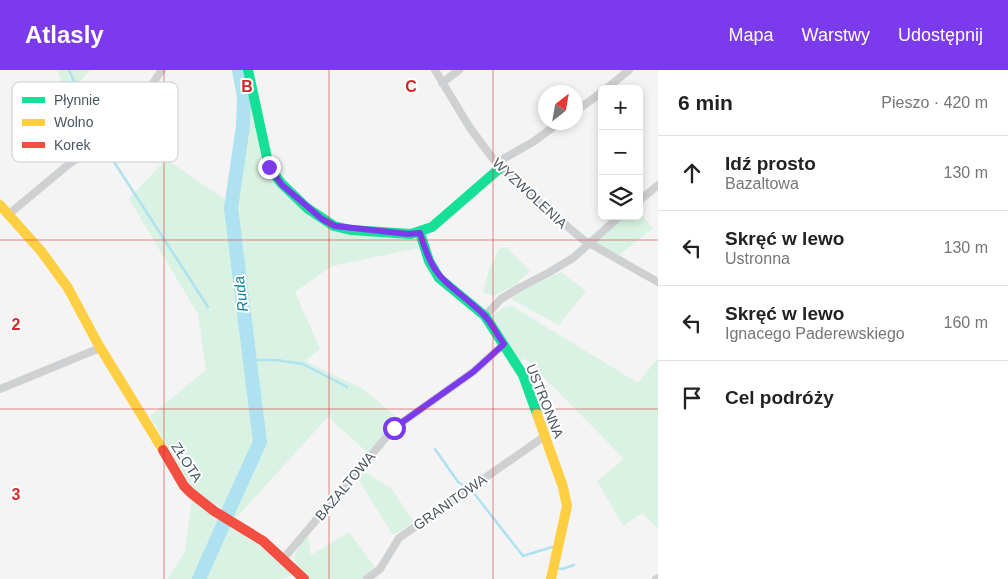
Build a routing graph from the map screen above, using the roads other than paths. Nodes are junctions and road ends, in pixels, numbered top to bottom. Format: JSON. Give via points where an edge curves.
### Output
{"nodes":[{"id":1,"x":162,"y":70,"type":"edge"},
{"id":2,"x":248,"y":70,"type":"edge"},
{"id":3,"x":435,"y":70,"type":"edge"},
{"id":4,"x":459,"y":70,"type":"edge"},
{"id":5,"x":629,"y":70,"type":"edge"},
{"id":6,"x":154,"y":82,"type":"edge"},
{"id":7,"x":442,"y":83,"type":"junction"},
{"id":8,"x":611,"y":85,"type":"edge"},
{"id":9,"x":598,"y":95,"type":"edge"},
{"id":10,"x":583,"y":106,"type":"edge"},
{"id":11,"x":549,"y":130,"type":"edge"},
{"id":12,"x":72,"y":162,"type":"edge"},
{"id":13,"x":498,"y":166,"type":"junction"},
{"id":14,"x":658,"y":185,"type":"edge"},
{"id":15,"x":643,"y":197,"type":"edge"},
{"id":16,"x":0,"y":205,"type":"edge"},
{"id":17,"x":9,"y":214,"type":"junction"},
{"id":18,"x":615,"y":220,"type":"edge"},
{"id":19,"x":420,"y":233,"type":"junction"},
{"id":20,"x":588,"y":243,"type":"junction"},
{"id":21,"x":658,"y":282,"type":"edge"},
{"id":22,"x":485,"y":316,"type":"junction"},
{"id":23,"x":504,"y":344,"type":"junction"},
{"id":24,"x":101,"y":350,"type":"junction"},
{"id":25,"x":0,"y":389,"type":"edge"},
{"id":26,"x":545,"y":436,"type":"junction"},
{"id":27,"x":284,"y":558,"type":"junction"},
{"id":28,"x":304,"y":579,"type":"edge"},
{"id":29,"x":367,"y":579,"type":"edge"},
{"id":30,"x":551,"y":579,"type":"edge"}],
"edges":[{"from":1,"to":6,"type":"street"},
{"from":2,"to":19,"type":"street","via":[[269,167],[282,185],[335,226]]},
{"from":3,"to":7,"type":"street","name":"WYZWOLENIA"},
{"from":4,"to":7,"type":"street"},
{"from":5,"to":8,"type":"street"},
{"from":7,"to":13,"type":"street","name":"WYZWOLENIA"},
{"from":9,"to":10,"type":"street"},
{"from":11,"to":13,"type":"street"},
{"from":12,"to":17,"type":"street"},
{"from":13,"to":19,"type":"street","via":[[432,227]]},
{"from":13,"to":20,"type":"street","name":"WYZWOLENIA"},
{"from":14,"to":15,"type":"street"},
{"from":16,"to":17,"type":"street","name":"ZŁOTA"},
{"from":17,"to":24,"type":"street","name":"ZŁOTA","via":[[60,274],[87,318]]},
{"from":18,"to":20,"type":"street"},
{"from":19,"to":22,"type":"street","name":"USTRONNA","via":[[429,261],[439,278]]},
{"from":20,"to":21,"type":"street","name":"WYZWOLENIA"},
{"from":20,"to":22,"type":"street","via":[[573,258],[501,299]]},
{"from":22,"to":23,"type":"street","name":"USTRONNA"},
{"from":23,"to":26,"type":"street","name":"USTRONNA","via":[[523,375]]},
{"from":23,"to":27,"type":"street","name":"BAZALTOWA","via":[[473,372],[394,428]]},
{"from":24,"to":25,"type":"street"},
{"from":24,"to":27,"type":"street","name":"ZŁOTA","via":[[184,486],[197,500]]},
{"from":26,"to":29,"type":"street","name":"GRANITOWA","via":[[399,538],[380,569]]},
{"from":26,"to":30,"type":"street","name":"USTRONNA","via":[[568,506]]},
{"from":27,"to":28,"type":"street","name":"ZŁOTA"}]}
